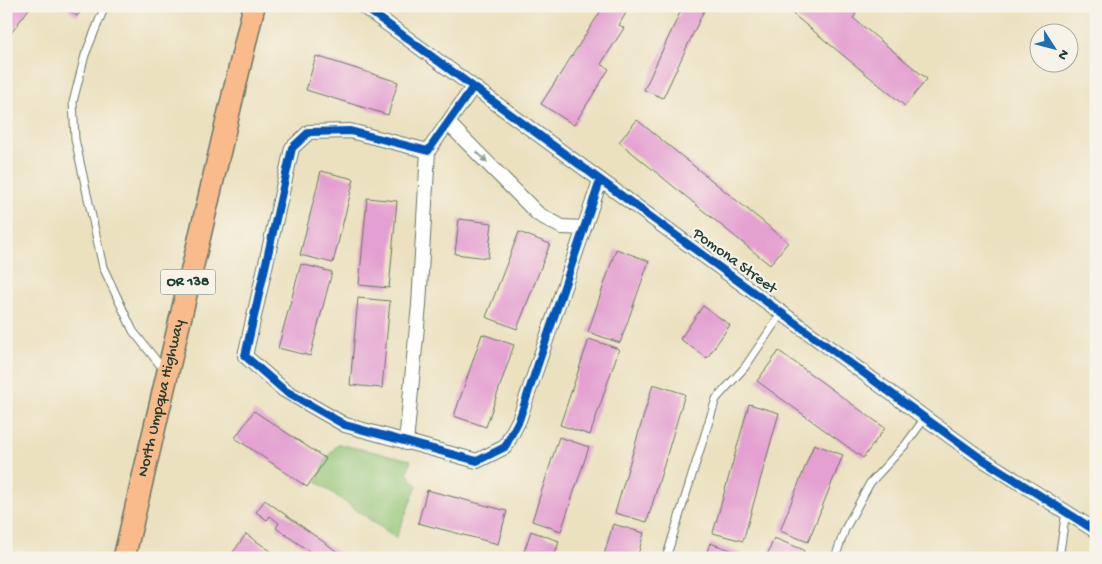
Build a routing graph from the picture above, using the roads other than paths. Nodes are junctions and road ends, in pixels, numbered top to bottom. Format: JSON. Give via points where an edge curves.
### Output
{"nodes":[{"id":1,"x":105,"y":6,"type":"edge"},
{"id":2,"x":254,"y":6,"type":"edge"},
{"id":3,"x":362,"y":6,"type":"edge"},
{"id":4,"x":472,"y":87,"type":"junction"},
{"id":5,"x":448,"y":123,"type":"junction"},
{"id":6,"x":428,"y":151,"type":"junction"},
{"id":7,"x":600,"y":181,"type":"junction"},
{"id":8,"x":584,"y":228,"type":"junction"},
{"id":9,"x":781,"y":314,"type":"junction"},
{"id":10,"x":167,"y":374,"type":"junction"},
{"id":11,"x":925,"y":418,"type":"junction"},
{"id":12,"x":406,"y":443,"type":"junction"},
{"id":13,"x":1066,"y":511,"type":"junction"},
{"id":14,"x":1096,"y":531,"type":"edge"},
{"id":15,"x":124,"y":558,"type":"edge"},
{"id":16,"x":666,"y":558,"type":"edge"},
{"id":17,"x":835,"y":558,"type":"edge"},
{"id":18,"x":1060,"y":558,"type":"edge"}],
"edges":[{"from":1,"to":10,"type":"lane","via":[[85,55],[73,102],[75,139],[102,267],[133,331]]},
{"from":2,"to":10,"type":"main road","name":"North Umpqua Highway","number":"OR 138"},
{"from":3,"to":4,"type":"street","name":"Pomona Street"},
{"from":4,"to":5,"type":"street"},
{"from":4,"to":7,"type":"street","name":"Pomona Street"},
{"from":5,"to":6,"type":"street"},
{"from":5,"to":8,"type":"street","one_way":true,"via":[[538,214],[562,227]]},
{"from":6,"to":12,"type":"street","via":[[419,305]]},
{"from":6,"to":12,"type":"street","via":[[350,131],[309,132],[292,148],[245,356],[284,390],[345,425]]},
{"from":7,"to":8,"type":"street"},
{"from":7,"to":9,"type":"street","name":"Pomona Street"},
{"from":8,"to":12,"type":"street","via":[[518,420],[504,447],[477,461]]},
{"from":9,"to":11,"type":"street","name":"Pomona Street"},
{"from":9,"to":16,"type":"lane","via":[[746,367],[716,399]]},
{"from":10,"to":15,"type":"main road","name":"North Umpqua Highway","number":"OR 138"},
{"from":11,"to":13,"type":"street","name":"Pomona Street"},
{"from":11,"to":17,"type":"lane","via":[[870,483],[845,528]]},
{"from":13,"to":14,"type":"street","name":"Pomona Street"},
{"from":13,"to":18,"type":"lane"}]}
